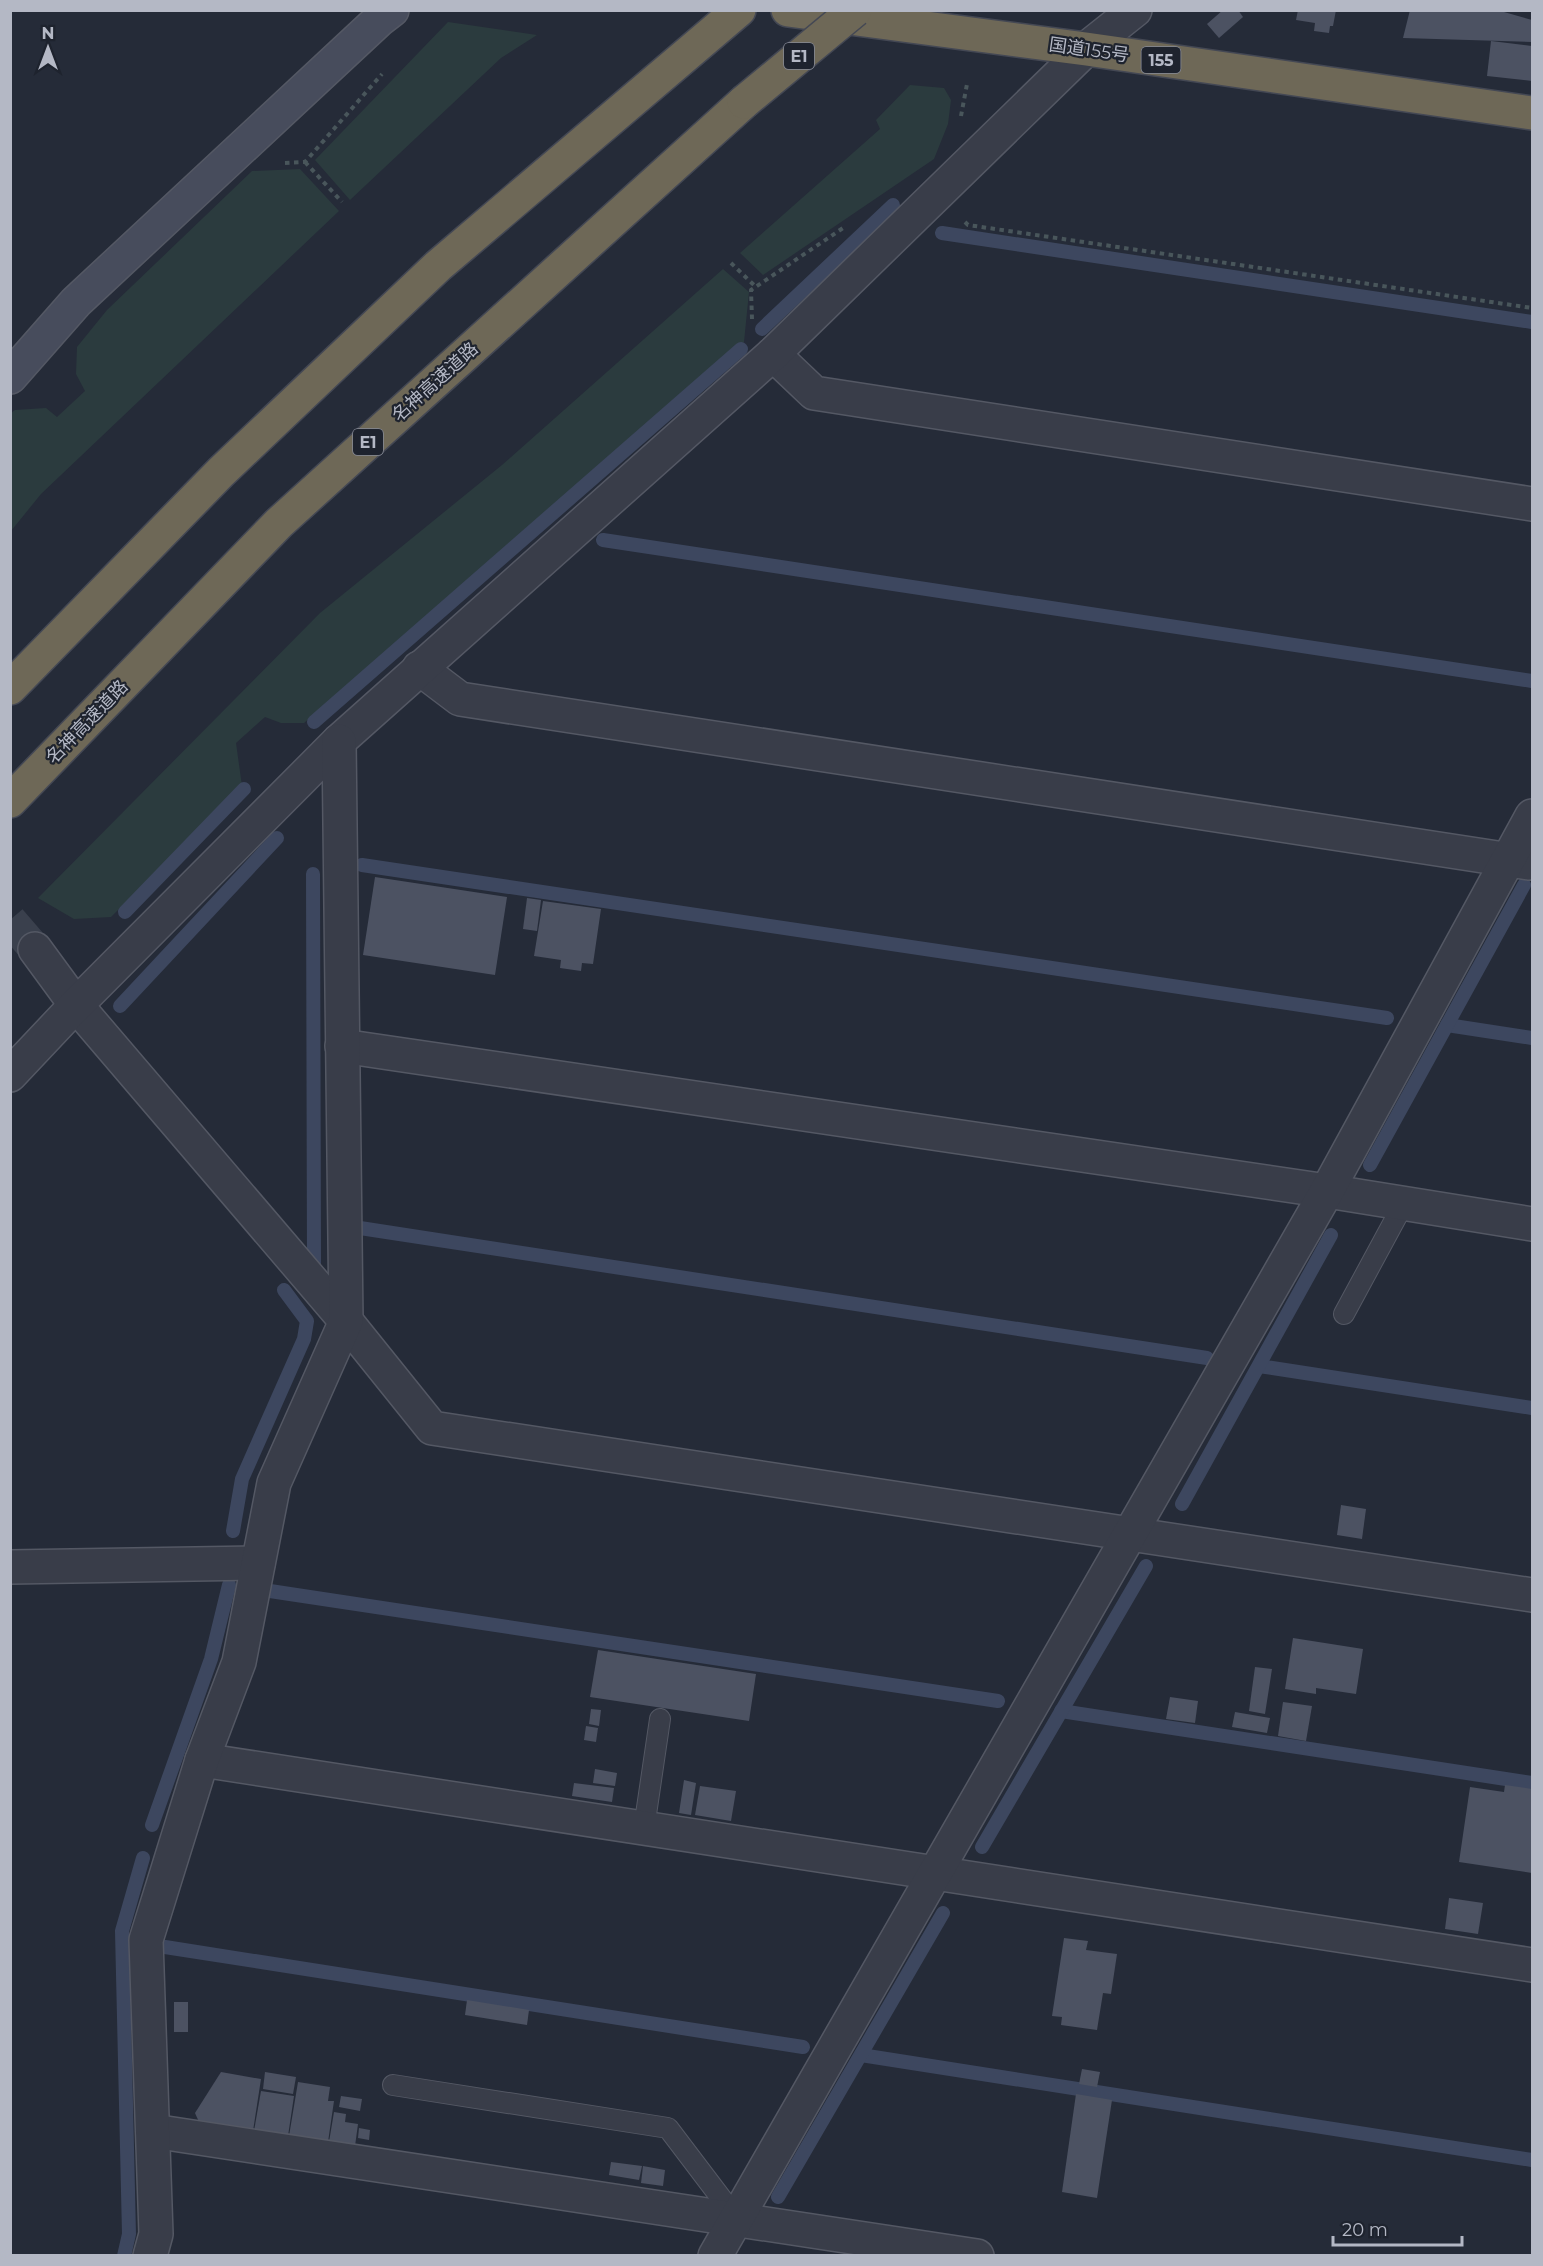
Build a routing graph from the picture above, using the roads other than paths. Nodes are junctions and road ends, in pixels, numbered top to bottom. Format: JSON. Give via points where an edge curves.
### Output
{"nodes":[{"id":1,"x":392,"y":10,"type":"edge"},
{"id":2,"x":739,"y":10,"type":"edge"},
{"id":3,"x":788,"y":10,"type":"edge"},
{"id":4,"x":855,"y":10,"type":"edge"},
{"id":5,"x":1135,"y":10,"type":"edge"},
{"id":6,"x":1086,"y":49,"type":"junction"},
{"id":7,"x":1533,"y":113,"type":"edge"},
{"id":8,"x":773,"y":354,"type":"junction"},
{"id":9,"x":10,"y":376,"type":"edge"},
{"id":10,"x":1533,"y":504,"type":"edge"},
{"id":11,"x":419,"y":668,"type":"junction"},
{"id":12,"x":10,"y":688,"type":"edge"},
{"id":13,"x":339,"y":741,"type":"junction"},
{"id":14,"x":10,"y":801,"type":"edge"},
{"id":15,"x":1533,"y":816,"type":"edge"},
{"id":16,"x":1521,"y":861,"type":"edge"},
{"id":17,"x":35,"y":949,"type":"tunnel mouth"},
{"id":18,"x":76,"y":1005,"type":"junction"},
{"id":19,"x":342,"y":1046,"type":"junction"},
{"id":20,"x":10,"y":1075,"type":"edge"},
{"id":21,"x":1327,"y":1191,"type":"junction"},
{"id":22,"x":1404,"y":1203,"type":"junction"},
{"id":23,"x":1533,"y":1224,"type":"edge"},
{"id":24,"x":1344,"y":1314,"type":"dead end"},
{"id":25,"x":346,"y":1321,"type":"junction"},
{"id":26,"x":1130,"y":1534,"type":"junction"},
{"id":27,"x":258,"y":1563,"type":"junction"},
{"id":28,"x":10,"y":1567,"type":"edge"},
{"id":29,"x":1533,"y":1595,"type":"edge"},
{"id":30,"x":660,"y":1719,"type":"dead end"},
{"id":31,"x":202,"y":1760,"type":"junction"},
{"id":32,"x":644,"y":1828,"type":"junction"},
{"id":33,"x":934,"y":1873,"type":"junction"},
{"id":34,"x":1533,"y":1965,"type":"edge"},
{"id":35,"x":393,"y":2085,"type":"dead end"},
{"id":36,"x":153,"y":2131,"type":"junction"},
{"id":37,"x":737,"y":2219,"type":"junction"},
{"id":38,"x":150,"y":2256,"type":"edge"},
{"id":39,"x":715,"y":2256,"type":"edge"},
{"id":40,"x":977,"y":2256,"type":"edge"}],
"edges":[{"from":1,"to":9,"type":"street","via":[[76,302]]},
{"from":2,"to":12,"type":"highway","via":[[438,266],[220,472]]},
{"from":3,"to":6,"type":"highway","name":"国道155号","number":"155"},
{"from":4,"to":14,"type":"highway","name":"名神高速道路","number":"E1","bridge":true,"via":[[744,102],[279,523]]},
{"from":5,"to":6,"type":"street"},
{"from":6,"to":7,"type":"highway","name":"国道155号","number":"155"},
{"from":6,"to":8,"type":"street"},
{"from":8,"to":10,"type":"street","via":[[814,393]]},
{"from":8,"to":11,"type":"street"},
{"from":11,"to":13,"type":"street"},
{"from":11,"to":16,"type":"street","via":[[460,699]]},
{"from":13,"to":18,"type":"street"},
{"from":13,"to":19,"type":"street"},
{"from":15,"to":16,"type":"street"},
{"from":16,"to":21,"type":"street"},
{"from":17,"to":18,"type":"street"},
{"from":18,"to":20,"type":"street"},
{"from":18,"to":25,"type":"street"},
{"from":19,"to":21,"type":"street"},
{"from":19,"to":25,"type":"street"},
{"from":21,"to":22,"type":"street"},
{"from":21,"to":26,"type":"street"},
{"from":22,"to":23,"type":"street"},
{"from":22,"to":24,"type":"lane"},
{"from":25,"to":26,"type":"street","via":[[432,1428]]},
{"from":25,"to":27,"type":"street","via":[[274,1483]]},
{"from":26,"to":29,"type":"street"},
{"from":26,"to":33,"type":"street"},
{"from":27,"to":28,"type":"street"},
{"from":27,"to":31,"type":"street","via":[[239,1662]]},
{"from":30,"to":32,"type":"lane"},
{"from":31,"to":32,"type":"street"},
{"from":31,"to":36,"type":"street","via":[[146,1940]]},
{"from":32,"to":33,"type":"street"},
{"from":33,"to":34,"type":"street"},
{"from":33,"to":37,"type":"street"},
{"from":35,"to":37,"type":"lane","via":[[668,2128]]},
{"from":36,"to":37,"type":"street"},
{"from":36,"to":38,"type":"street","via":[[156,2234]]},
{"from":37,"to":39,"type":"street"},
{"from":37,"to":40,"type":"street"}]}
